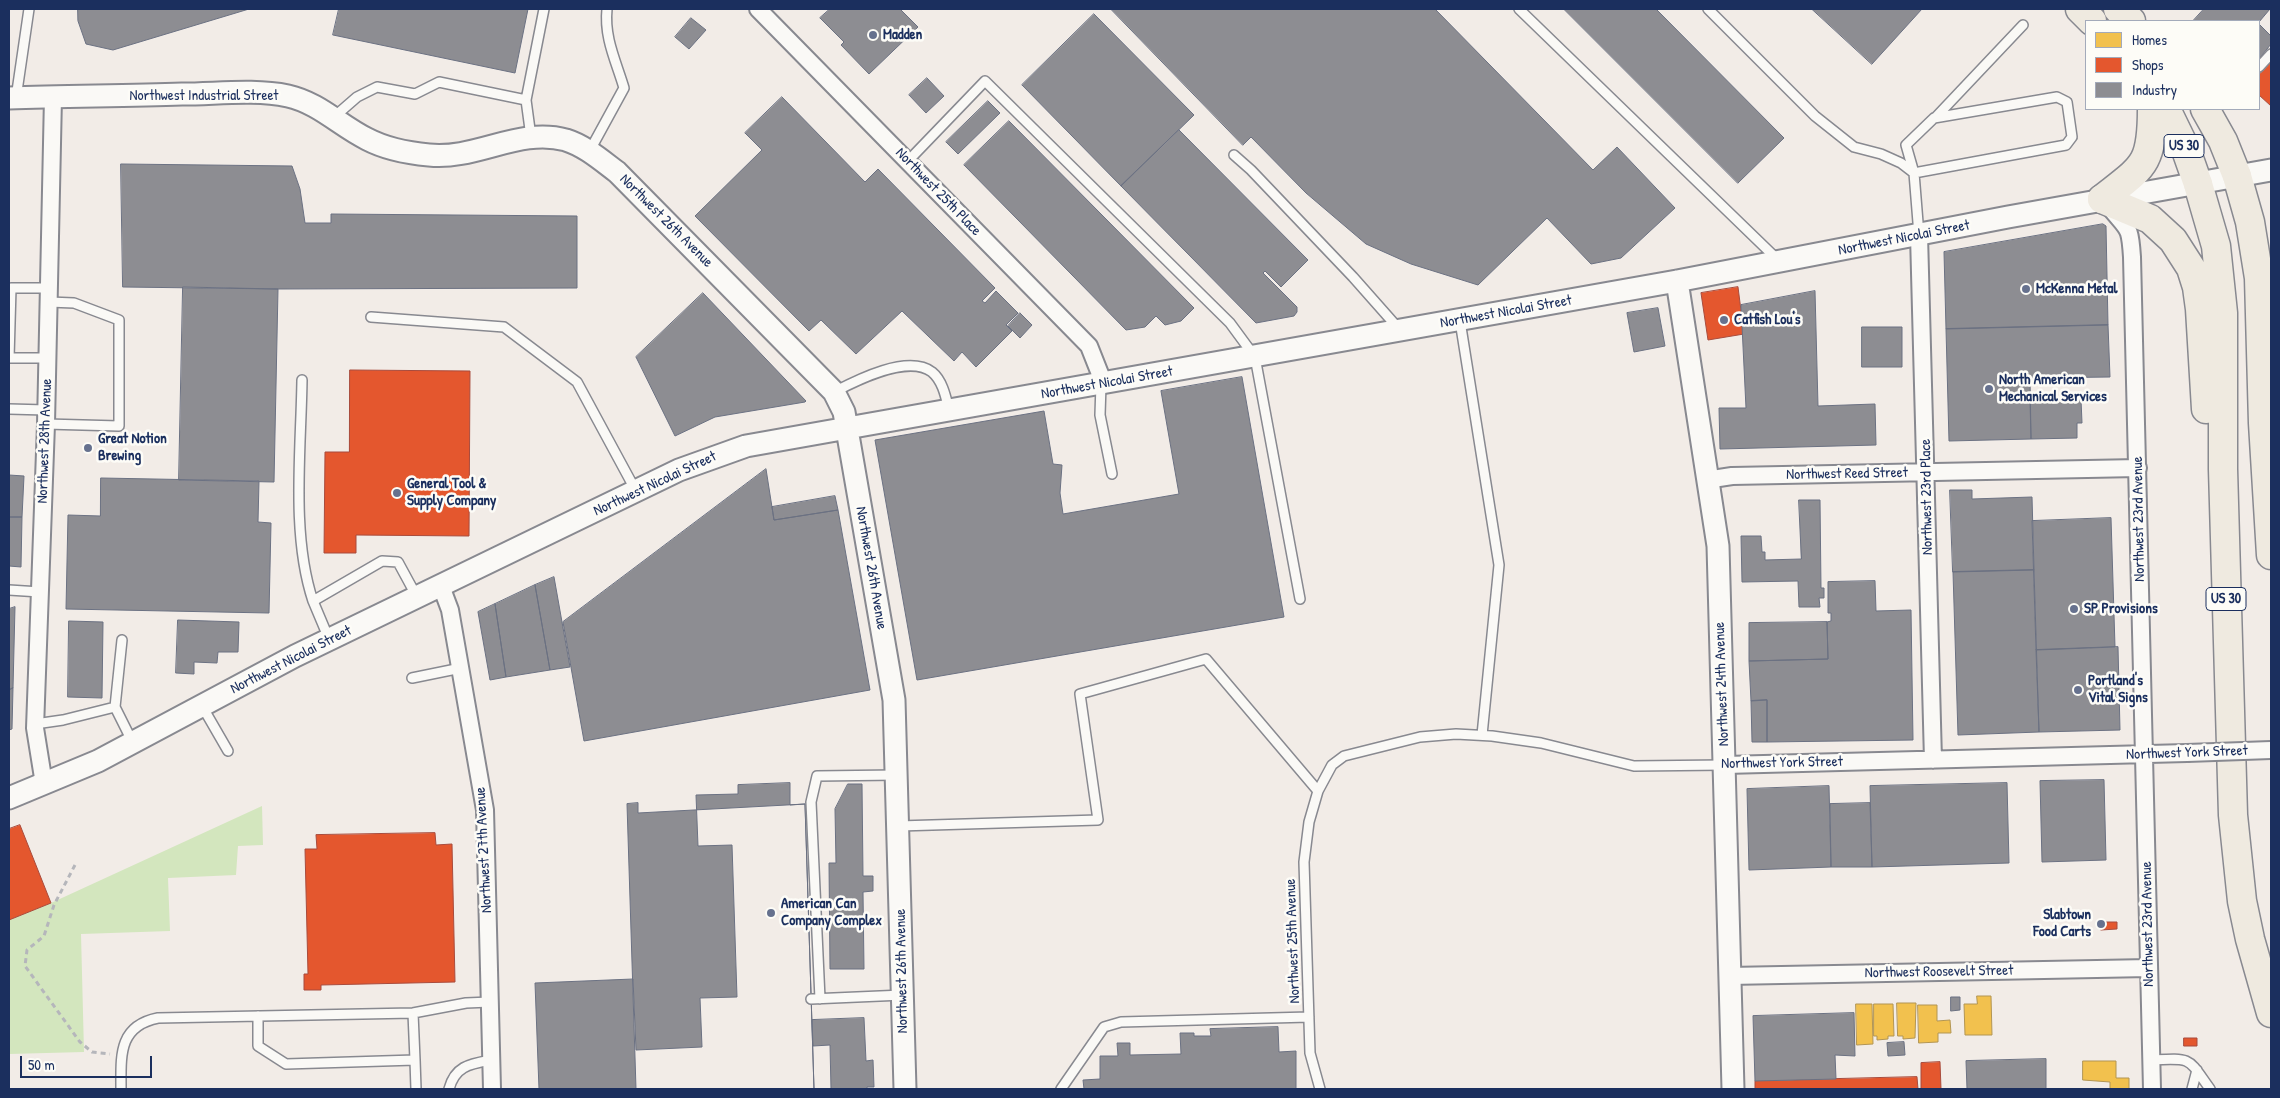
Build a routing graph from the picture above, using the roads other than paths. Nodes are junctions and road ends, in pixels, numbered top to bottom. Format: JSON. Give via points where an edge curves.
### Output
{"nodes":[{"id":1,"x":29,"y":9,"type":"edge"},
{"id":2,"x":544,"y":9,"type":"edge"},
{"id":3,"x":607,"y":9,"type":"edge"},
{"id":4,"x":758,"y":9,"type":"edge"},
{"id":5,"x":1519,"y":9,"type":"edge"},
{"id":6,"x":1708,"y":9,"type":"edge"},
{"id":7,"x":2080,"y":9,"type":"edge"},
{"id":8,"x":2118,"y":9,"type":"edge"},
{"id":9,"x":2091,"y":20,"type":"edge"},
{"id":10,"x":2130,"y":20,"type":"edge"},
{"id":11,"x":2023,"y":25,"type":"dead end"},
{"id":12,"x":2271,"y":54,"type":"edge"},
{"id":13,"x":2260,"y":66,"type":"edge"},
{"id":14,"x":53,"y":97,"type":"junction"},
{"id":15,"x":12,"y":98,"type":"edge"},
{"id":16,"x":526,"y":100,"type":"junction"},
{"id":17,"x":2152,"y":110,"type":"edge"},
{"id":18,"x":2166,"y":110,"type":"edge"},
{"id":19,"x":2207,"y":110,"type":"edge"},
{"id":20,"x":334,"y":118,"type":"junction"},
{"id":21,"x":1934,"y":118,"type":"junction"},
{"id":22,"x":531,"y":137,"type":"junction"},
{"id":23,"x":589,"y":152,"type":"junction"},
{"id":24,"x":1234,"y":155,"type":"dead end"},
{"id":25,"x":908,"y":161,"type":"junction"},
{"id":26,"x":2271,"y":170,"type":"edge"},
{"id":27,"x":1914,"y":173,"type":"junction"},
{"id":28,"x":2237,"y":176,"type":"junction"},
{"id":29,"x":2198,"y":184,"type":"junction"},
{"id":30,"x":2102,"y":199,"type":"junction"},
{"id":31,"x":1919,"y":235,"type":"junction"},
{"id":32,"x":1780,"y":262,"type":"junction"},
{"id":33,"x":1677,"y":282,"type":"junction"},
{"id":34,"x":49,"y":295,"type":"junction"},
{"id":35,"x":371,"y":317,"type":"dead end"},
{"id":36,"x":1460,"y":321,"type":"junction"},
{"id":37,"x":1400,"y":331,"type":"junction"},
{"id":38,"x":1255,"y":356,"type":"junction"},
{"id":39,"x":9,"y":358,"type":"edge"},
{"id":40,"x":47,"y":358,"type":"junction"},
{"id":41,"x":302,"y":380,"type":"dead end"},
{"id":42,"x":1102,"y":384,"type":"junction"},
{"id":43,"x":834,"y":392,"type":"junction"},
{"id":44,"x":9,"y":409,"type":"edge"},
{"id":45,"x":949,"y":410,"type":"junction"},
{"id":46,"x":46,"y":417,"type":"junction"},
{"id":47,"x":846,"y":428,"type":"junction"},
{"id":48,"x":2138,"y":468,"type":"junction"},
{"id":49,"x":2223,"y":469,"type":"junction"},
{"id":50,"x":1926,"y":472,"type":"junction"},
{"id":51,"x":1112,"y":474,"type":"dead end"},
{"id":52,"x":1706,"y":480,"type":"junction"},
{"id":53,"x":636,"y":491,"type":"junction"},
{"id":54,"x":2271,"y":555,"type":"edge"},
{"id":55,"x":441,"y":586,"type":"junction"},
{"id":56,"x":9,"y":590,"type":"edge"},
{"id":57,"x":40,"y":592,"type":"junction"},
{"id":58,"x":417,"y":597,"type":"junction"},
{"id":59,"x":1300,"y":599,"type":"dead end"},
{"id":60,"x":313,"y":601,"type":"junction"},
{"id":61,"x":122,"y":640,"type":"dead end"},
{"id":62,"x":330,"y":640,"type":"junction"},
{"id":63,"x":461,"y":668,"type":"junction"},
{"id":64,"x":412,"y":678,"type":"dead end"},
{"id":65,"x":202,"y":706,"type":"junction"},
{"id":66,"x":115,"y":707,"type":"junction"},
{"id":67,"x":35,"y":724,"type":"junction"},
{"id":68,"x":1482,"y":735,"type":"junction"},
{"id":69,"x":133,"y":743,"type":"junction"},
{"id":70,"x":2271,"y":750,"type":"edge"},
{"id":71,"x":228,"y":751,"type":"dead end"},
{"id":72,"x":2144,"y":755,"type":"junction"},
{"id":73,"x":1933,"y":760,"type":"junction"},
{"id":74,"x":1724,"y":765,"type":"junction"},
{"id":75,"x":897,"y":775,"type":"junction"},
{"id":76,"x":44,"y":784,"type":"junction"},
{"id":77,"x":1318,"y":791,"type":"junction"},
{"id":78,"x":9,"y":798,"type":"edge"},
{"id":79,"x":899,"y":826,"type":"junction"},
{"id":80,"x":2149,"y":968,"type":"junction"},
{"id":81,"x":1729,"y":976,"type":"junction"},
{"id":82,"x":903,"y":994,"type":"junction"},
{"id":83,"x":490,"y":1002,"type":"junction"},
{"id":84,"x":413,"y":1013,"type":"junction"},
{"id":85,"x":2271,"y":1013,"type":"edge"},
{"id":86,"x":258,"y":1016,"type":"junction"},
{"id":87,"x":1309,"y":1017,"type":"junction"},
{"id":88,"x":415,"y":1060,"type":"junction"},
{"id":89,"x":491,"y":1060,"type":"junction"},
{"id":90,"x":2152,"y":1060,"type":"junction"},
{"id":91,"x":2196,"y":1070,"type":"junction"},
{"id":92,"x":121,"y":1089,"type":"edge"},
{"id":93,"x":416,"y":1089,"type":"edge"},
{"id":94,"x":449,"y":1089,"type":"edge"},
{"id":95,"x":492,"y":1089,"type":"edge"},
{"id":96,"x":905,"y":1089,"type":"edge"},
{"id":97,"x":1061,"y":1089,"type":"edge"},
{"id":98,"x":1320,"y":1089,"type":"edge"},
{"id":99,"x":1733,"y":1089,"type":"edge"},
{"id":100,"x":2152,"y":1089,"type":"edge"},
{"id":101,"x":2192,"y":1089,"type":"edge"},
{"id":102,"x":2210,"y":1089,"type":"edge"}],
"edges":[{"from":1,"to":15,"type":"lane"},
{"from":2,"to":16,"type":"lane"},
{"from":3,"to":23,"type":"lane","via":[[605,24],[609,48],[624,88]]},
{"from":4,"to":25,"type":"street","name":"Northwest 25th Place"},
{"from":5,"to":32,"type":"lane"},
{"from":6,"to":27,"type":"lane","via":[[1815,116],[1854,147],[1894,160]]},
{"from":7,"to":9,"type":"highway"},
{"from":8,"to":10,"type":"highway"},
{"from":11,"to":21,"type":"lane"},
{"from":12,"to":13,"type":"lane"},
{"from":14,"to":15,"type":"street","name":"Northwest Industrial Street"},
{"from":14,"to":20,"type":"street","name":"Northwest Industrial Street","via":[[268,94],[307,102]]},
{"from":14,"to":34,"type":"street","name":"Northwest 28th Avenue"},
{"from":16,"to":20,"type":"lane","via":[[439,82],[415,94],[377,87],[356,97]]},
{"from":16,"to":22,"type":"lane"},
{"from":17,"to":30,"type":"highway","via":[[2151,146],[2144,161],[2137,171]]},
{"from":18,"to":29,"type":"highway","number":"US 30"},
{"from":19,"to":28,"type":"highway","number":"US 30"},
{"from":20,"to":22,"type":"street","name":"Northwest Industrial Street","via":[[385,147],[431,156],[482,151]]},
{"from":21,"to":27,"type":"lane","via":[[1906,145]]},
{"from":21,"to":27,"type":"lane","via":[[2057,97],[2067,102],[2072,137],[2066,145]]},
{"from":22,"to":23,"type":"street","name":"Northwest Industrial Street","via":[[567,141]]},
{"from":23,"to":43,"type":"street","name":"Northwest 26th Avenue","via":[[617,172]]},
{"from":24,"to":37,"type":"lane","via":[[1353,277]]},
{"from":25,"to":38,"type":"lane","via":[[985,81],[1230,323]]},
{"from":25,"to":42,"type":"street","name":"Northwest 25th Place","via":[[1089,346]]},
{"from":26,"to":28,"type":"street","name":"Northwest Nicolai Street"},
{"from":27,"to":31,"type":"lane"},
{"from":28,"to":29,"type":"street","name":"Northwest Nicolai Street"},
{"from":28,"to":54,"type":"highway","number":"US 30","via":[[2250,222],[2259,278]]},
{"from":29,"to":30,"type":"street","name":"Northwest Nicolai Street"},
{"from":29,"to":49,"type":"highway","number":"US 30","via":[[2214,237],[2221,278]]},
{"from":30,"to":31,"type":"street","name":"Northwest Nicolai Street"},
{"from":30,"to":48,"type":"street","name":"Northwest 23rd Avenue","via":[[2125,222],[2131,241]]},
{"from":30,"to":49,"type":"highway","via":[[2150,219],[2173,240],[2191,268],[2200,309],[2206,430]]},
{"from":31,"to":32,"type":"street","name":"Northwest Nicolai Street"},
{"from":31,"to":50,"type":"street","name":"Northwest 23rd Place"},
{"from":32,"to":33,"type":"street","name":"Northwest Nicolai Street"},
{"from":33,"to":36,"type":"street","name":"Northwest Nicolai Street"},
{"from":33,"to":52,"type":"street","name":"Northwest 24th Avenue"},
{"from":34,"to":39,"type":"lane","via":[[11,288]]},
{"from":34,"to":40,"type":"street","name":"Northwest 28th Avenue"},
{"from":34,"to":46,"type":"lane","via":[[119,320],[118,426]]},
{"from":35,"to":53,"type":"lane","via":[[504,327],[577,382]]},
{"from":36,"to":37,"type":"street","name":"Northwest Nicolai Street"},
{"from":36,"to":68,"type":"lane","via":[[1499,565]]},
{"from":37,"to":38,"type":"street","name":"Northwest Nicolai Street"},
{"from":38,"to":42,"type":"street","name":"Northwest Nicolai Street"},
{"from":38,"to":59,"type":"lane"},
{"from":39,"to":40,"type":"lane"},
{"from":40,"to":46,"type":"street","name":"Northwest 28th Avenue"},
{"from":41,"to":60,"type":"lane","via":[[300,516],[305,576]]},
{"from":42,"to":45,"type":"street","name":"Northwest Nicolai Street"},
{"from":42,"to":51,"type":"lane","via":[[1100,415]]},
{"from":43,"to":45,"type":"lane","via":[[869,374],[916,365],[932,373],[944,389]]},
{"from":43,"to":47,"type":"street","name":"Northwest 26th Avenue","via":[[844,412]]},
{"from":44,"to":46,"type":"lane"},
{"from":45,"to":47,"type":"street","name":"Northwest Nicolai Street"},
{"from":46,"to":57,"type":"street","name":"Northwest 28th Avenue"},
{"from":47,"to":53,"type":"street","name":"Northwest Nicolai Street","via":[[728,451],[696,462]]},
{"from":47,"to":75,"type":"street","name":"Northwest 26th Avenue","via":[[890,676]]},
{"from":48,"to":50,"type":"street","name":"Northwest Reed Street"},
{"from":48,"to":72,"type":"street","name":"Northwest 23rd Avenue"},
{"from":49,"to":85,"type":"highway","number":"US 30","via":[[2233,815],[2242,901]]},
{"from":50,"to":52,"type":"street","name":"Northwest Reed Street","via":[[1732,476]]},
{"from":50,"to":73,"type":"street","name":"Northwest 23rd Place"},
{"from":52,"to":74,"type":"street","name":"Northwest 24th Avenue","via":[[1719,561]]},
{"from":53,"to":55,"type":"street","name":"Northwest Nicolai Street"},
{"from":55,"to":58,"type":"street","name":"Northwest Nicolai Street"},
{"from":55,"to":63,"type":"street","name":"Northwest 27th Avenue","via":[[450,610]]},
{"from":56,"to":57,"type":"lane"},
{"from":57,"to":67,"type":"street","name":"Northwest 28th Avenue"},
{"from":58,"to":60,"type":"lane","via":[[398,562],[382,561]]},
{"from":58,"to":62,"type":"street","name":"Northwest Nicolai Street"},
{"from":60,"to":62,"type":"lane"},
{"from":61,"to":66,"type":"lane"},
{"from":62,"to":65,"type":"street","name":"Northwest Nicolai Street"},
{"from":63,"to":64,"type":"lane"},
{"from":63,"to":83,"type":"street","name":"Northwest 27th Avenue","via":[[485,810]]},
{"from":65,"to":69,"type":"street","name":"Northwest Nicolai Street"},
{"from":65,"to":71,"type":"lane"},
{"from":66,"to":67,"type":"lane"},
{"from":66,"to":69,"type":"lane"},
{"from":67,"to":76,"type":"street","name":"Northwest 28th Avenue"},
{"from":68,"to":74,"type":"lane","name":"Northwest York Street","via":[[1540,743],[1634,766]]},
{"from":68,"to":77,"type":"lane","name":"Northwest York Street","via":[[1420,737],[1344,756],[1332,766]]},
{"from":69,"to":76,"type":"street","name":"Northwest Nicolai Street"},
{"from":70,"to":72,"type":"street","name":"Northwest York Street","bridge":true},
{"from":72,"to":73,"type":"street","name":"Northwest York Street"},
{"from":72,"to":80,"type":"street","name":"Northwest 23rd Avenue"},
{"from":73,"to":74,"type":"street","name":"Northwest York Street"},
{"from":74,"to":81,"type":"street","name":"Northwest 24th Avenue"},
{"from":75,"to":79,"type":"street","name":"Northwest 26th Avenue"},
{"from":75,"to":82,"type":"lane","via":[[817,776],[811,802],[816,999]]},
{"from":76,"to":78,"type":"street","name":"Northwest Nicolai Street"},
{"from":77,"to":79,"type":"lane","via":[[1206,659],[1080,694],[1098,820]]},
{"from":77,"to":87,"type":"lane","name":"Northwest 25th Avenue","via":[[1309,822],[1304,862]]},
{"from":79,"to":82,"type":"street","name":"Northwest 26th Avenue"},
{"from":80,"to":81,"type":"street","name":"Northwest Roosevelt Street"},
{"from":80,"to":90,"type":"street","name":"Northwest 23rd Avenue"},
{"from":81,"to":99,"type":"street","name":"Northwest 24th Avenue"},
{"from":82,"to":96,"type":"street","name":"Northwest 26th Avenue"},
{"from":83,"to":84,"type":"lane"},
{"from":83,"to":89,"type":"street","name":"Northwest 27th Avenue"},
{"from":84,"to":86,"type":"lane"},
{"from":84,"to":88,"type":"lane"},
{"from":86,"to":88,"type":"lane","via":[[258,1046],[286,1064]]},
{"from":86,"to":92,"type":"lane","via":[[146,1020],[131,1030],[125,1041]]},
{"from":87,"to":97,"type":"lane","via":[[1121,1022],[1104,1027]]},
{"from":87,"to":98,"type":"lane","name":"Northwest 25th Avenue","via":[[1310,1053]]},
{"from":88,"to":93,"type":"lane"},
{"from":89,"to":94,"type":"lane","via":[[461,1068]]},
{"from":89,"to":95,"type":"street","name":"Northwest 27th Avenue"},
{"from":90,"to":91,"type":"lane","via":[[2181,1059],[2191,1062]]},
{"from":90,"to":100,"type":"street","name":"Northwest 23rd Avenue"},
{"from":91,"to":101,"type":"lane"},
{"from":91,"to":102,"type":"lane"}]}
